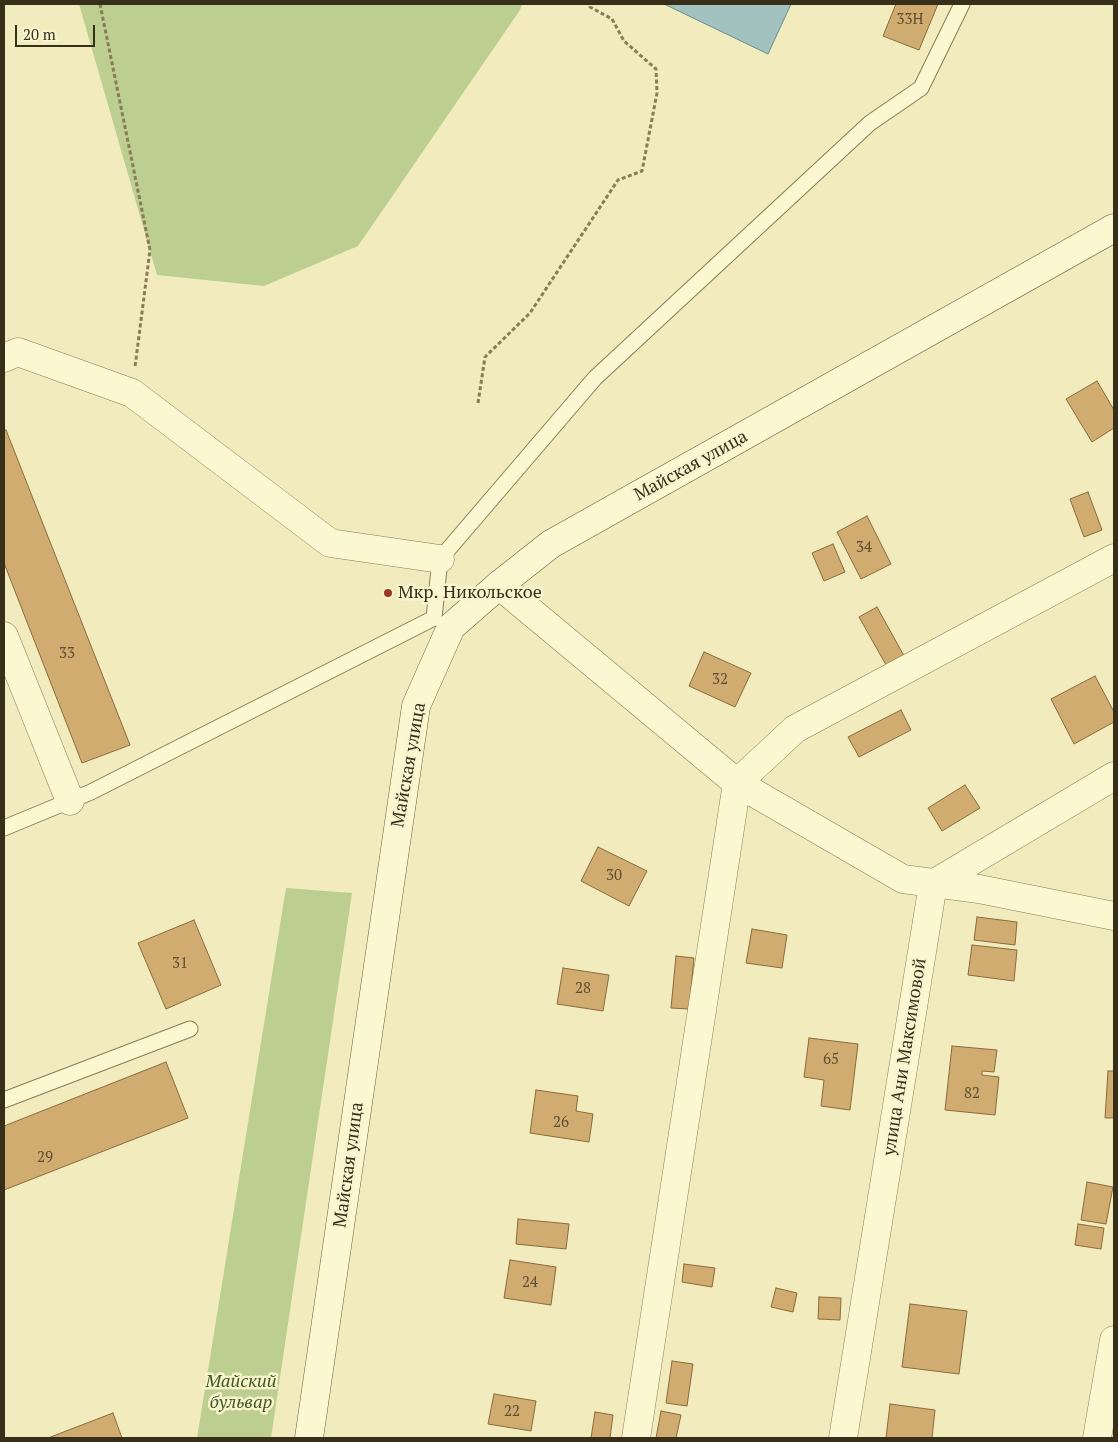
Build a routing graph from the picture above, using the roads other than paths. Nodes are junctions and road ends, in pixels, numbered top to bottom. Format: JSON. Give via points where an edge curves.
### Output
{"nodes":[{"id":1,"x":962,"y":4,"type":"edge"},
{"id":2,"x":1114,"y":228,"type":"edge"},
{"id":3,"x":4,"y":358,"type":"edge"},
{"id":4,"x":1114,"y":558,"type":"edge"},
{"id":5,"x":440,"y":559,"type":"junction"},
{"id":6,"x":499,"y":585,"type":"junction"},
{"id":7,"x":442,"y":623,"type":"junction"},
{"id":8,"x":4,"y":636,"type":"edge"},
{"id":9,"x":1114,"y":776,"type":"edge"},
{"id":10,"x":737,"y":783,"type":"junction"},
{"id":11,"x":70,"y":801,"type":"junction"},
{"id":12,"x":4,"y":828,"type":"edge"},
{"id":13,"x":933,"y":884,"type":"junction"},
{"id":14,"x":1114,"y":916,"type":"edge"},
{"id":15,"x":190,"y":1029,"type":"dead end"},
{"id":16,"x":4,"y":1100,"type":"edge"},
{"id":17,"x":1114,"y":1340,"type":"edge"},
{"id":18,"x":309,"y":1438,"type":"edge"},
{"id":19,"x":636,"y":1438,"type":"edge"},
{"id":20,"x":842,"y":1438,"type":"edge"},
{"id":21,"x":1097,"y":1438,"type":"edge"}],
"edges":[{"from":1,"to":5,"type":"lane","via":[[921,88],[870,123],[595,378]]},
{"from":2,"to":6,"type":"street","name":"Майская улица","via":[[552,544]]},
{"from":3,"to":5,"type":"street","via":[[18,352],[132,393],[330,543]]},
{"from":4,"to":10,"type":"street","via":[[795,729]]},
{"from":5,"to":7,"type":"lane"},
{"from":6,"to":7,"type":"street","name":"Майская улица"},
{"from":6,"to":10,"type":"street"},
{"from":7,"to":11,"type":"lane"},
{"from":7,"to":18,"type":"street","name":"Майская улица","via":[[416,706]]},
{"from":8,"to":11,"type":"street"},
{"from":9,"to":13,"type":"street"},
{"from":10,"to":13,"type":"street","via":[[903,879]]},
{"from":10,"to":19,"type":"street"},
{"from":11,"to":12,"type":"lane"},
{"from":13,"to":14,"type":"street","via":[[979,889]]},
{"from":13,"to":20,"type":"street","name":"улица Ани Максимовой"},
{"from":15,"to":16,"type":"lane"},
{"from":17,"to":21,"type":"street"}]}
